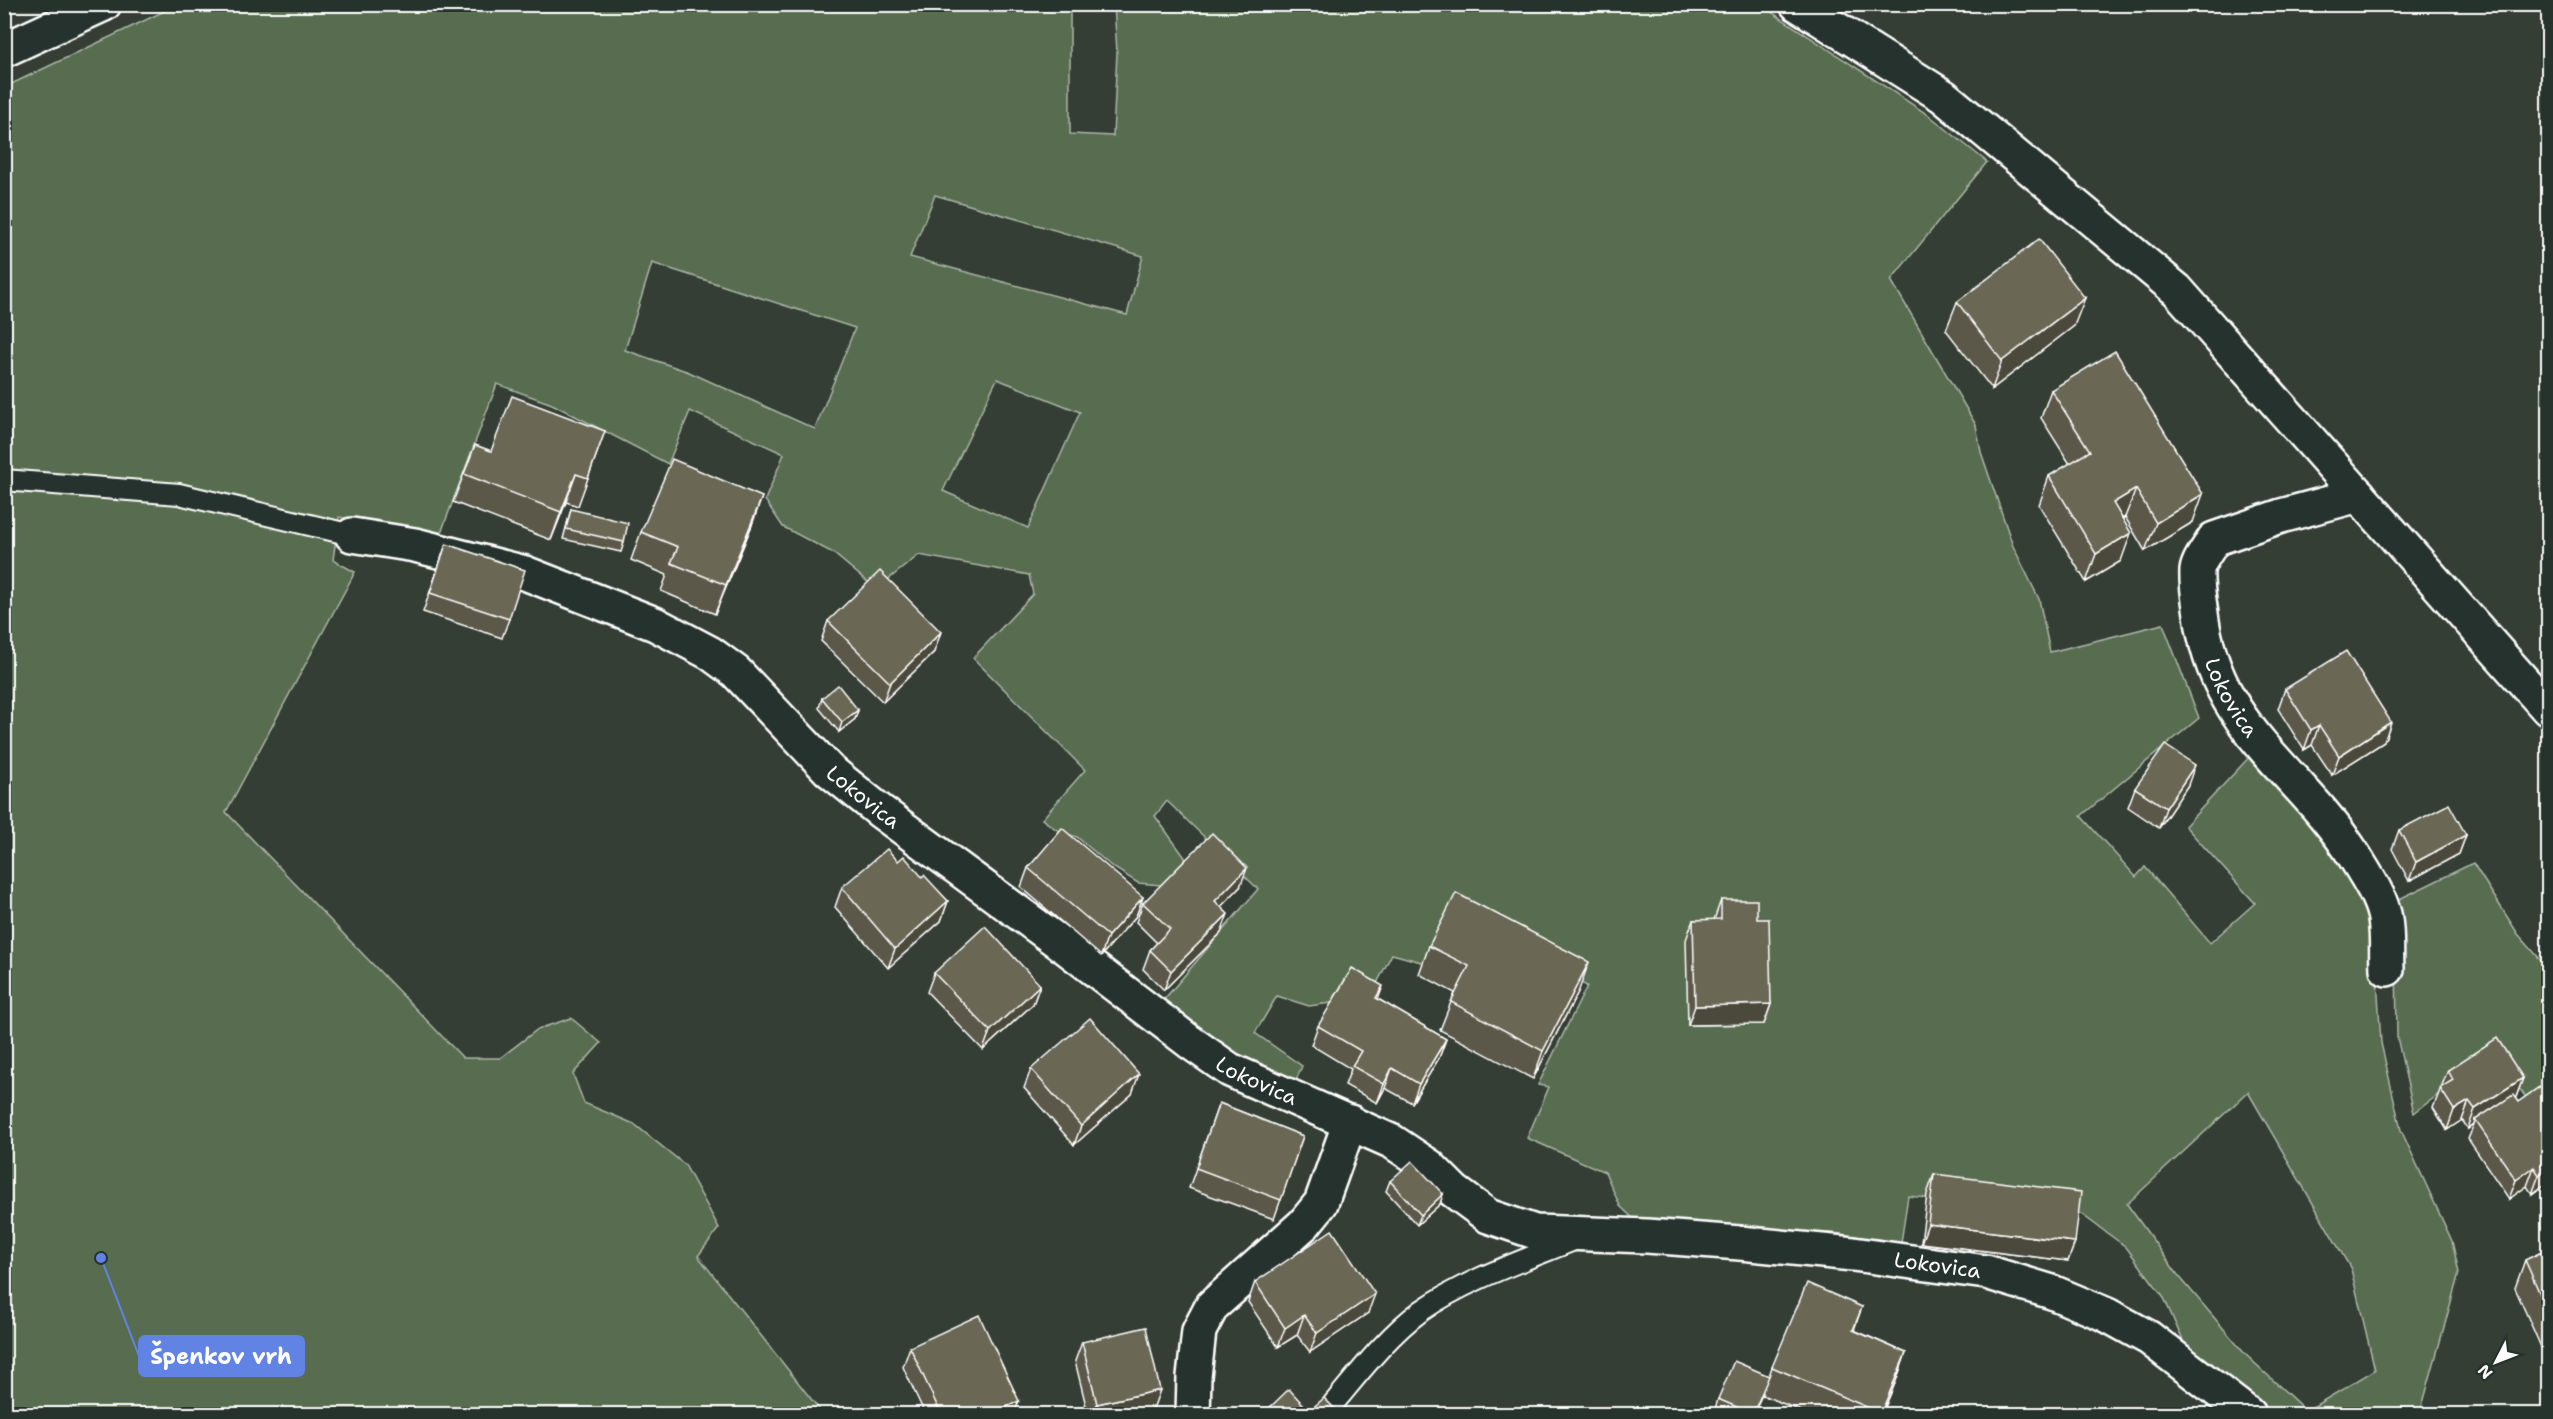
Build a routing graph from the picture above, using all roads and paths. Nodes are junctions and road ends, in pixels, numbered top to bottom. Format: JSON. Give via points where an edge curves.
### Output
{"nodes":[{"id":1,"x":104,"y":4,"type":"edge"},
{"id":2,"x":1797,"y":4,"type":"edge"},
{"id":3,"x":4,"y":50,"type":"edge"},
{"id":4,"x":4,"y":480,"type":"edge"},
{"id":5,"x":2359,"y":495,"type":"junction"},
{"id":6,"x":352,"y":535,"type":"joint"},
{"id":7,"x":2548,"y":709,"type":"edge"},
{"id":8,"x":2387,"y":969,"type":"dead end"},
{"id":9,"x":1350,"y":1122,"type":"junction"},
{"id":10,"x":1589,"y":1233,"type":"junction"},
{"id":11,"x":1333,"y":1404,"type":"edge"},
{"id":12,"x":1193,"y":1414,"type":"edge"},
{"id":13,"x":2248,"y":1414,"type":"edge"}],
"edges":[{"from":1,"to":3,"type":"street"},
{"from":2,"to":5,"type":"street","via":[[1943,96],[2177,290]]},
{"from":4,"to":6,"type":"lane","via":[[179,494]]},
{"from":5,"to":7,"type":"street"},
{"from":5,"to":8,"type":"street","name":"Lokovica","via":[[2214,539],[2197,569],[2206,645],[2216,677],[2235,712],[2269,756],[2307,793],[2342,836],[2368,878],[2384,915]]},
{"from":6,"to":9,"type":"street","name":"Lokovica","via":[[415,545],[525,573],[655,624],[710,652],[736,672],[829,770],[1190,1042],[1230,1070]]},
{"from":9,"to":10,"type":"street","name":"Lokovica","via":[[1393,1142],[1429,1166],[1488,1216],[1535,1232]]},
{"from":9,"to":12,"type":"street","via":[[1321,1203],[1305,1224],[1212,1306],[1200,1331]]},
{"from":10,"to":11,"type":"lane","name":"Lokovica","via":[[1459,1289],[1422,1311],[1394,1335]]},
{"from":10,"to":13,"type":"street","name":"Lokovica","via":[[1830,1252],[1986,1272],[2052,1292],[2141,1333]]}]}
